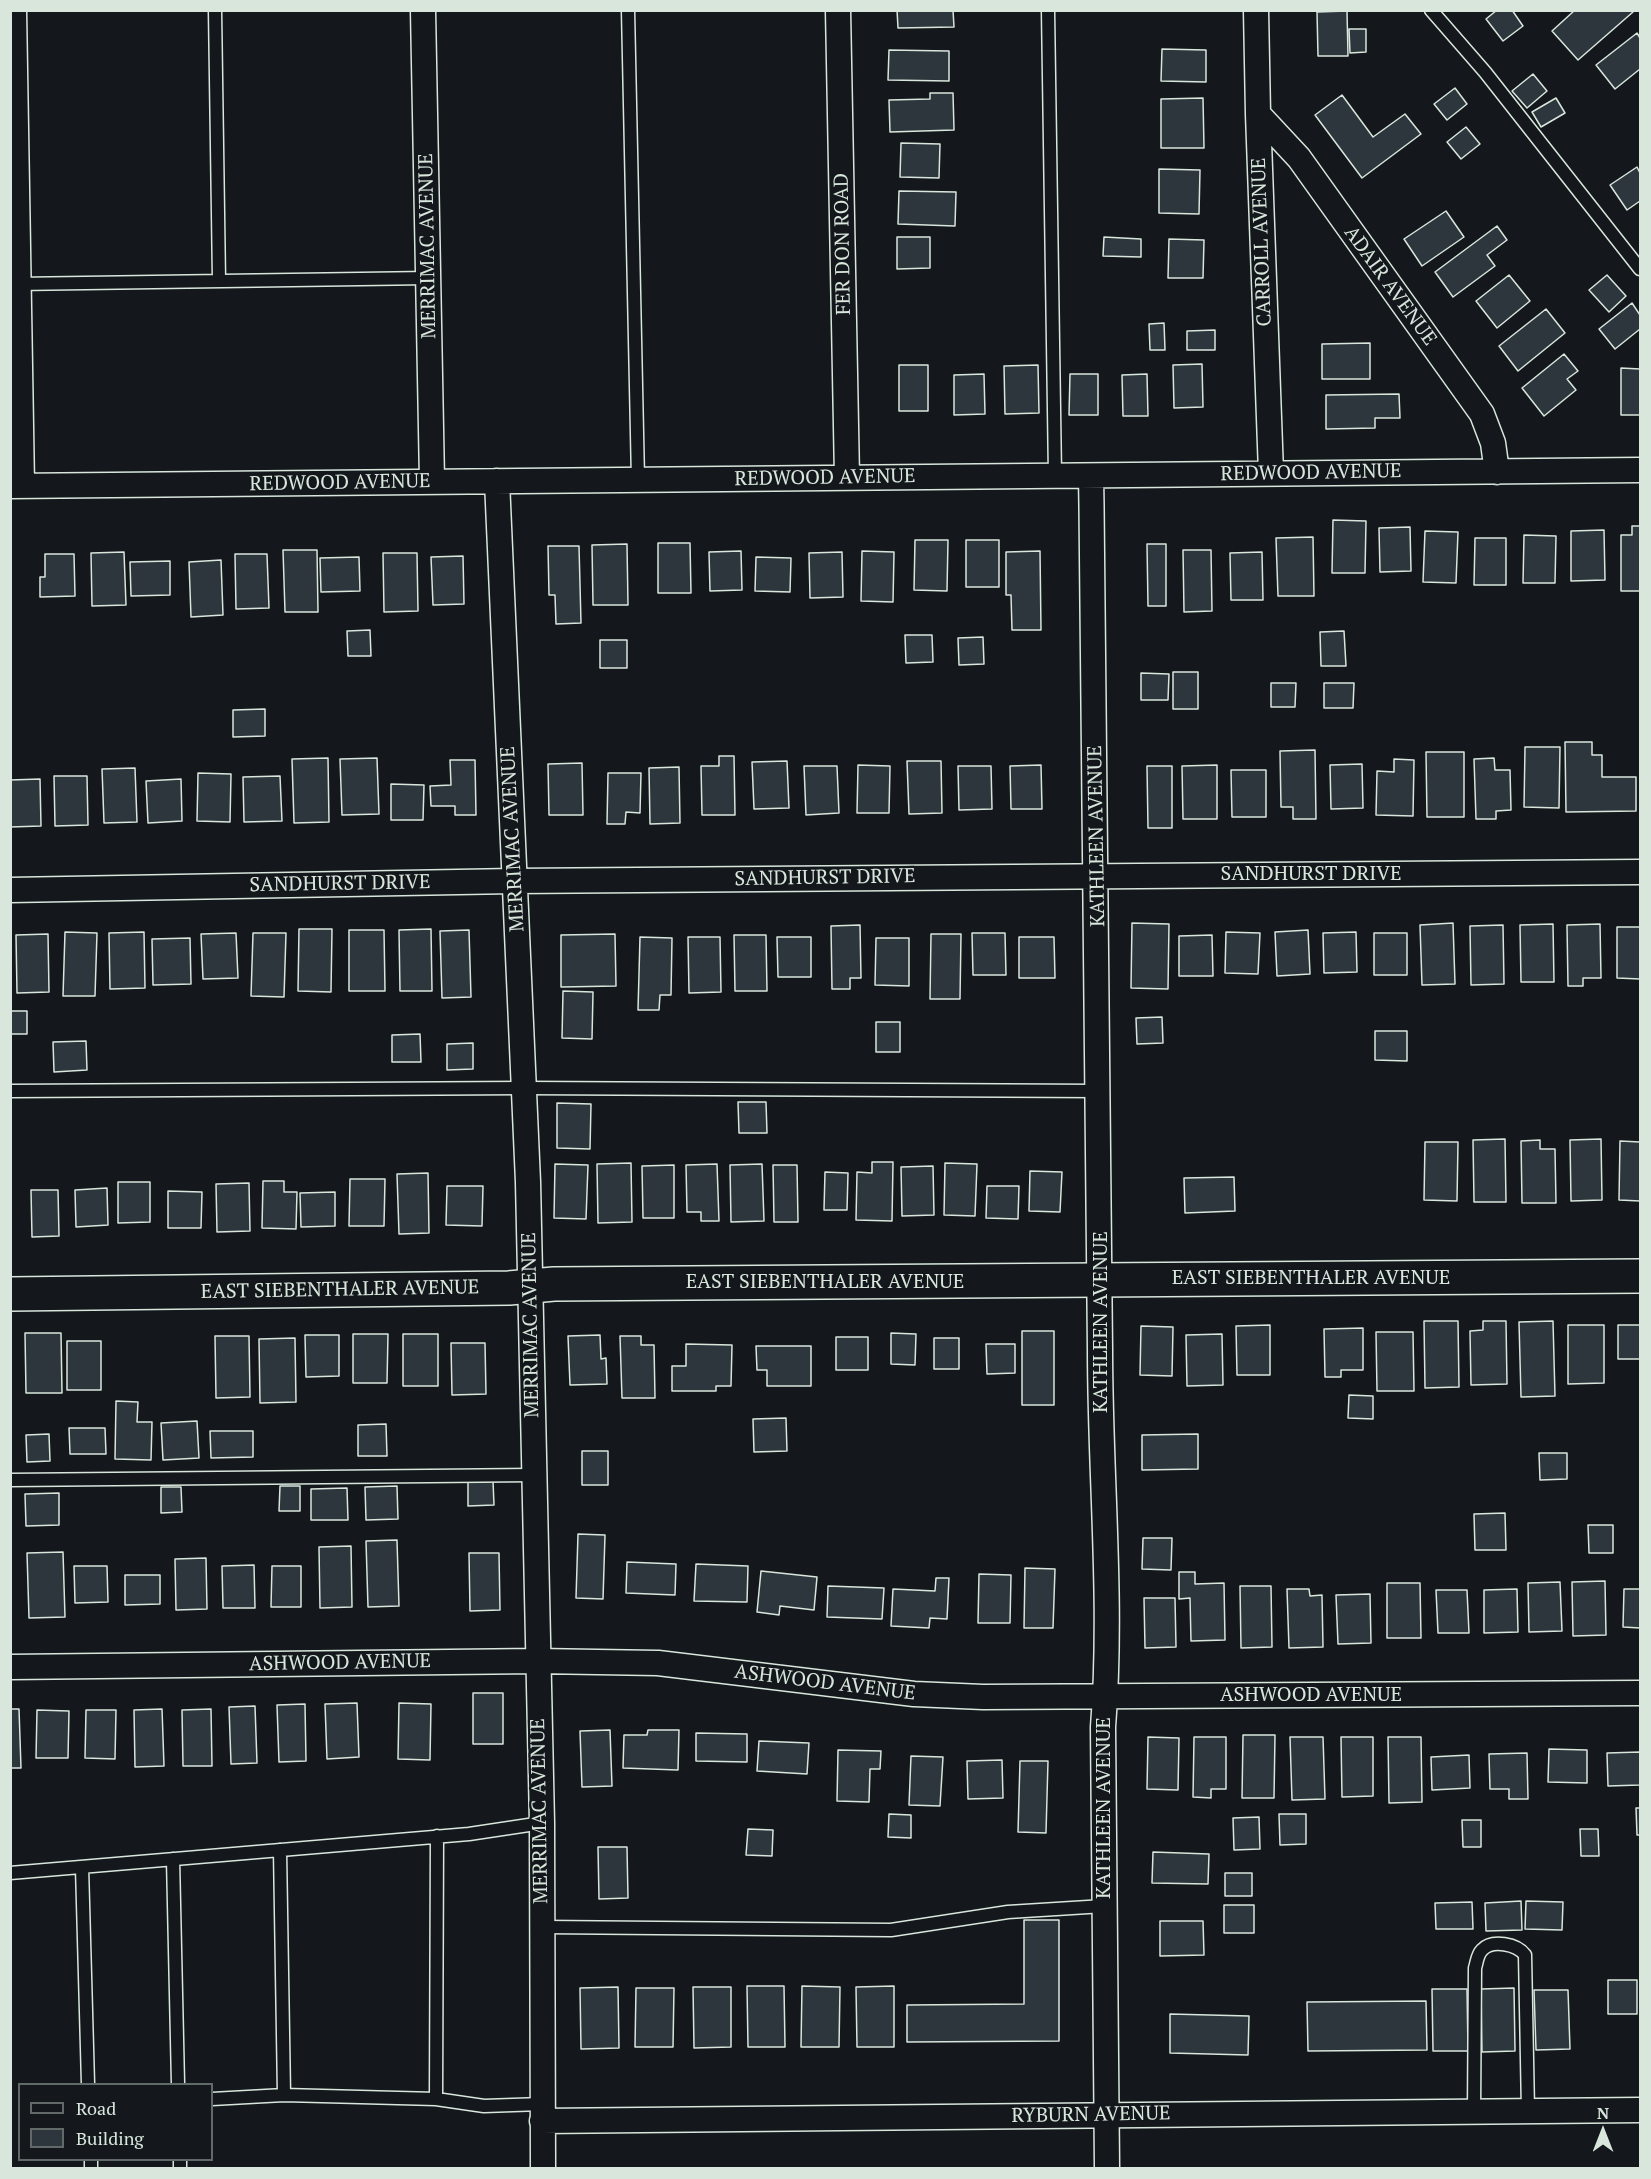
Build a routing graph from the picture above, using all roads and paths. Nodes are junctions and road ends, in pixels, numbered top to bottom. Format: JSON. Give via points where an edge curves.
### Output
{"nodes":[{"id":1,"x":14,"y":10,"type":"edge"},
{"id":2,"x":215,"y":10,"type":"edge"},
{"id":3,"x":423,"y":10,"type":"edge"},
{"id":4,"x":628,"y":10,"type":"edge"},
{"id":5,"x":838,"y":10,"type":"edge"},
{"id":6,"x":1048,"y":10,"type":"edge"},
{"id":7,"x":1256,"y":10,"type":"edge"},
{"id":8,"x":1431,"y":10,"type":"edge"},
{"id":9,"x":1258,"y":114,"type":"junction"},
{"id":10,"x":1641,"y":269,"type":"edge"},
{"id":11,"x":429,"y":278,"type":"junction"},
{"id":12,"x":219,"y":281,"type":"junction"},
{"id":13,"x":15,"y":284,"type":"edge"},
{"id":14,"x":1641,"y":470,"type":"edge"},
{"id":15,"x":1497,"y":472,"type":"junction"},
{"id":16,"x":1271,"y":473,"type":"junction"},
{"id":17,"x":1055,"y":476,"type":"junction"},
{"id":18,"x":1091,"y":476,"type":"junction"},
{"id":19,"x":847,"y":478,"type":"junction"},
{"id":20,"x":638,"y":480,"type":"junction"},
{"id":21,"x":432,"y":481,"type":"junction"},
{"id":22,"x":497,"y":481,"type":"junction"},
{"id":23,"x":16,"y":486,"type":"edge"},
{"id":24,"x":1641,"y":872,"type":"edge"},
{"id":25,"x":1097,"y":876,"type":"junction"},
{"id":26,"x":514,"y":881,"type":"junction"},
{"id":27,"x":10,"y":890,"type":"edge"},
{"id":28,"x":524,"y":1088,"type":"junction"},
{"id":29,"x":10,"y":1091,"type":"edge"},
{"id":30,"x":1099,"y":1091,"type":"junction"},
{"id":31,"x":1641,"y":1276,"type":"edge"},
{"id":32,"x":1100,"y":1280,"type":"junction"},
{"id":33,"x":530,"y":1286,"type":"junction"},
{"id":34,"x":10,"y":1294,"type":"edge"},
{"id":35,"x":534,"y":1475,"type":"junction"},
{"id":36,"x":10,"y":1480,"type":"edge"},
{"id":37,"x":537,"y":1661,"type":"junction"},
{"id":38,"x":10,"y":1667,"type":"edge"},
{"id":39,"x":1641,"y":1693,"type":"edge"},
{"id":40,"x":1105,"y":1697,"type":"junction"},
{"id":41,"x":542,"y":1823,"type":"junction"},
{"id":42,"x":438,"y":1836,"type":"junction"},
{"id":43,"x":280,"y":1850,"type":"junction"},
{"id":44,"x":173,"y":1860,"type":"junction"},
{"id":45,"x":82,"y":1868,"type":"junction"},
{"id":46,"x":10,"y":1873,"type":"edge"},
{"id":47,"x":1104,"y":1906,"type":"junction"},
{"id":48,"x":542,"y":1927,"type":"junction"},
{"id":49,"x":88,"y":2083,"type":"edge"},
{"id":50,"x":178,"y":2083,"type":"edge"},
{"id":51,"x":284,"y":2095,"type":"junction"},
{"id":52,"x":213,"y":2099,"type":"edge"},
{"id":53,"x":436,"y":2099,"type":"junction"},
{"id":54,"x":1641,"y":2110,"type":"edge"},
{"id":55,"x":1528,"y":2111,"type":"junction"},
{"id":56,"x":1474,"y":2112,"type":"junction"},
{"id":57,"x":542,"y":2113,"type":"junction"},
{"id":58,"x":1106,"y":2115,"type":"junction"},
{"id":59,"x":543,"y":2169,"type":"edge"},
{"id":60,"x":1107,"y":2169,"type":"edge"}],
"edges":[{"from":1,"to":13,"type":"street"},
{"from":2,"to":12,"type":"lane"},
{"from":3,"to":11,"type":"street","name":"MERRIMAC AVENUE"},
{"from":4,"to":20,"type":"lane"},
{"from":5,"to":19,"type":"street","name":"FER DON ROAD"},
{"from":6,"to":17,"type":"lane"},
{"from":7,"to":9,"type":"street","name":"CARROLL AVENUE"},
{"from":8,"to":10,"type":"lane"},
{"from":9,"to":15,"type":"street","name":"ADAIR AVENUE","via":[[1299,159],[1482,414],[1493,443]]},
{"from":9,"to":16,"type":"street","name":"CARROLL AVENUE"},
{"from":11,"to":12,"type":"lane"},
{"from":11,"to":21,"type":"street","name":"MERRIMAC AVENUE"},
{"from":12,"to":13,"type":"lane"},
{"from":13,"to":23,"type":"street"},
{"from":14,"to":15,"type":"street","name":"REDWOOD AVENUE"},
{"from":15,"to":16,"type":"street","name":"REDWOOD AVENUE"},
{"from":16,"to":18,"type":"street","name":"REDWOOD AVENUE"},
{"from":17,"to":18,"type":"street","name":"REDWOOD AVENUE"},
{"from":17,"to":19,"type":"street","name":"REDWOOD AVENUE"},
{"from":18,"to":25,"type":"street","name":"KATHLEEN AVENUE"},
{"from":19,"to":20,"type":"street","name":"REDWOOD AVENUE"},
{"from":20,"to":22,"type":"street","name":"REDWOOD AVENUE"},
{"from":21,"to":22,"type":"street","name":"REDWOOD AVENUE"},
{"from":21,"to":23,"type":"street","name":"REDWOOD AVENUE"},
{"from":22,"to":26,"type":"street","name":"MERRIMAC AVENUE"},
{"from":24,"to":25,"type":"street","name":"SANDHURST DRIVE"},
{"from":25,"to":26,"type":"street","name":"SANDHURST DRIVE"},
{"from":25,"to":30,"type":"street","name":"KATHLEEN AVENUE"},
{"from":26,"to":27,"type":"street","name":"SANDHURST DRIVE"},
{"from":26,"to":28,"type":"street","name":"MERRIMAC AVENUE"},
{"from":28,"to":29,"type":"lane"},
{"from":28,"to":30,"type":"lane"},
{"from":28,"to":33,"type":"street","name":"MERRIMAC AVENUE"},
{"from":30,"to":32,"type":"street","name":"KATHLEEN AVENUE"},
{"from":31,"to":32,"type":"main road","name":"EAST SIEBENTHALER AVENUE"},
{"from":32,"to":33,"type":"main road","name":"EAST SIEBENTHALER AVENUE"},
{"from":32,"to":40,"type":"street","name":"KATHLEEN AVENUE"},
{"from":33,"to":34,"type":"main road","name":"EAST SIEBENTHALER AVENUE"},
{"from":33,"to":35,"type":"street","name":"MERRIMAC AVENUE"},
{"from":35,"to":36,"type":"lane"},
{"from":35,"to":37,"type":"street","name":"MERRIMAC AVENUE"},
{"from":37,"to":38,"type":"street","name":"ASHWOOD AVENUE"},
{"from":37,"to":40,"type":"street","name":"ASHWOOD AVENUE","via":[[658,1663],[914,1694]]},
{"from":37,"to":41,"type":"street","name":"MERRIMAC AVENUE"},
{"from":39,"to":40,"type":"street","name":"ASHWOOD AVENUE"},
{"from":40,"to":47,"type":"street","name":"KATHLEEN AVENUE"},
{"from":41,"to":42,"type":"lane"},
{"from":41,"to":48,"type":"street","name":"MERRIMAC AVENUE"},
{"from":42,"to":43,"type":"lane"},
{"from":42,"to":53,"type":"lane"},
{"from":43,"to":44,"type":"lane"},
{"from":43,"to":51,"type":"lane"},
{"from":44,"to":45,"type":"lane"},
{"from":44,"to":50,"type":"lane"},
{"from":45,"to":46,"type":"lane"},
{"from":45,"to":49,"type":"lane"},
{"from":47,"to":48,"type":"lane","via":[[1008,1912],[891,1930]]},
{"from":47,"to":58,"type":"street","name":"KATHLEEN AVENUE"},
{"from":48,"to":57,"type":"street","name":"MERRIMAC AVENUE"},
{"from":51,"to":52,"type":"lane"},
{"from":51,"to":53,"type":"lane"},
{"from":53,"to":57,"type":"lane"},
{"from":54,"to":55,"type":"street","name":"RYBURN AVENUE"},
{"from":55,"to":56,"type":"street","name":"RYBURN AVENUE"},
{"from":55,"to":56,"type":"lane","via":[[1525,1955],[1515,1946],[1503,1945],[1482,1949],[1475,1968]]},
{"from":56,"to":58,"type":"street","name":"RYBURN AVENUE"},
{"from":57,"to":58,"type":"street","name":"RYBURN AVENUE"},
{"from":57,"to":59,"type":"street","name":"MERRIMAC AVENUE"},
{"from":58,"to":60,"type":"street","name":"KATHLEEN AVENUE"}]}
